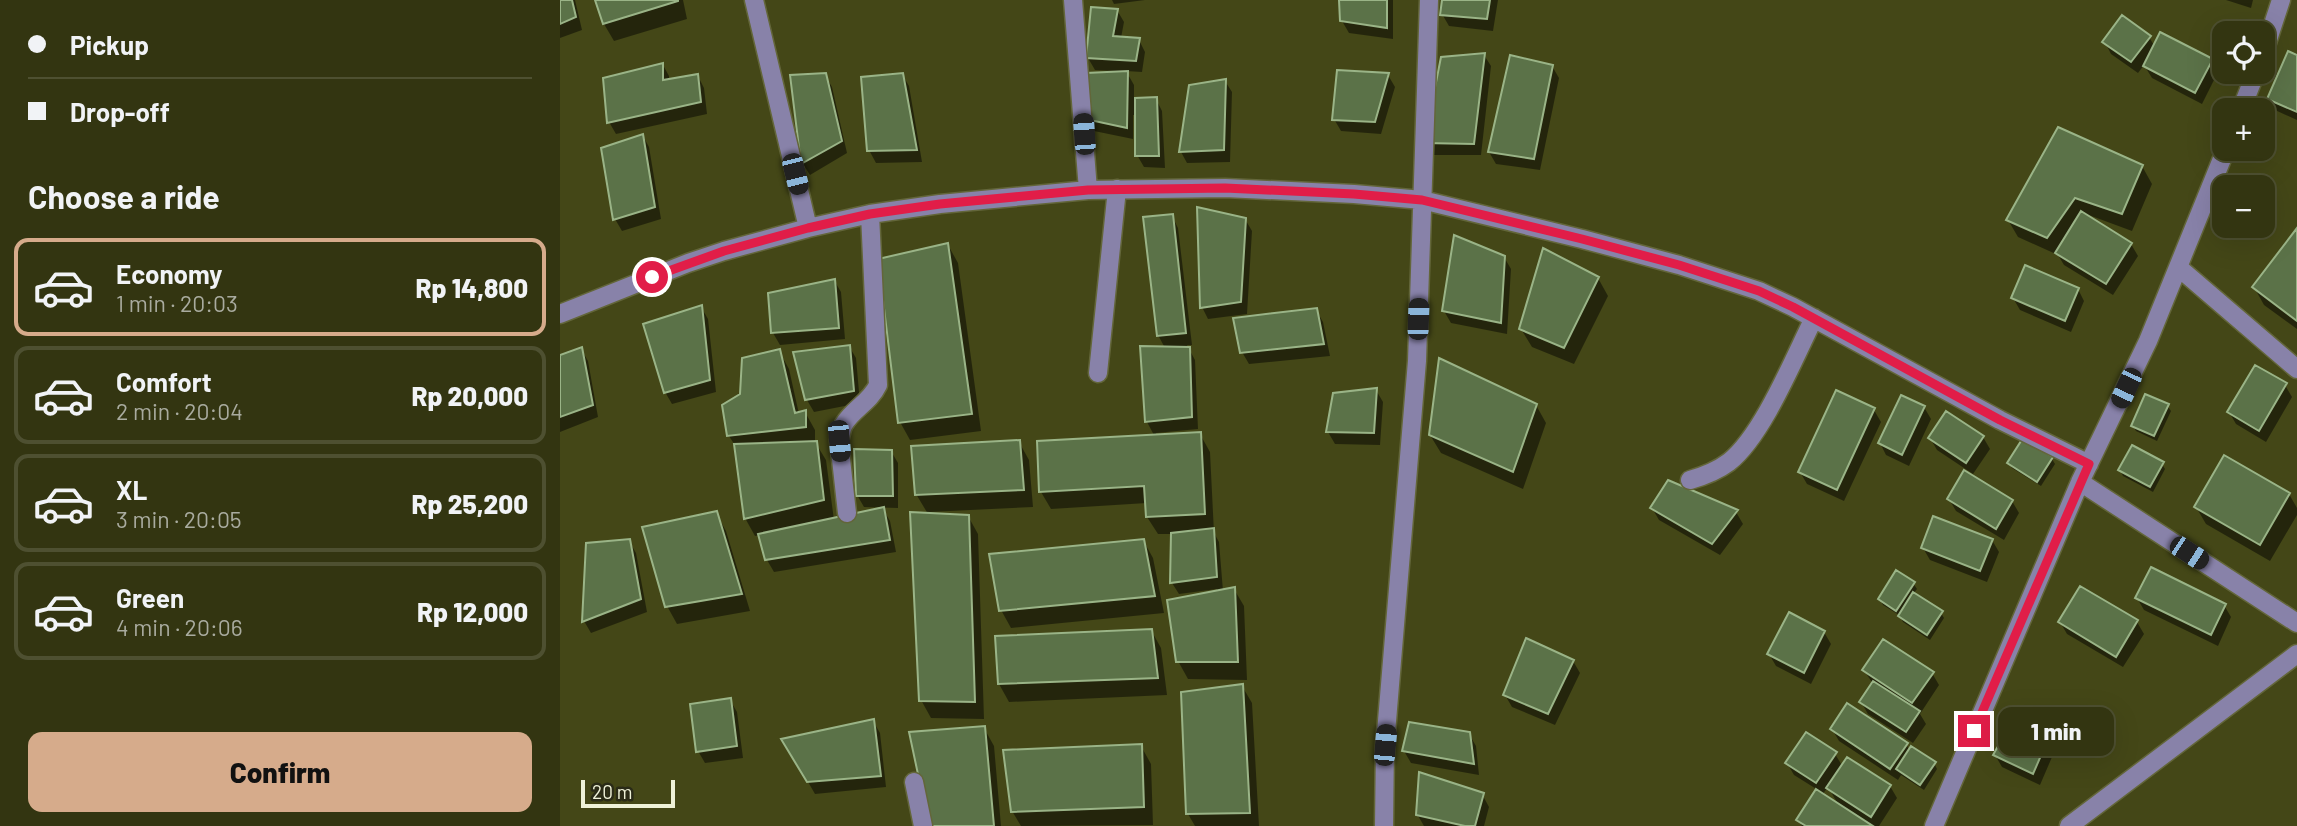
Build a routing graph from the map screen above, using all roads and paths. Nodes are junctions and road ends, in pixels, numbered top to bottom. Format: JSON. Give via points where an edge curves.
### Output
{"nodes":[{"id":1,"x":754,"y":0,"type":"edge"},
{"id":2,"x":1073,"y":0,"type":"edge"},
{"id":3,"x":1429,"y":0,"type":"edge"},
{"id":4,"x":2281,"y":0,"type":"edge"},
{"id":5,"x":2274,"y":21,"type":"edge"},
{"id":6,"x":2221,"y":161,"type":"edge"},
{"id":7,"x":1117,"y":189,"type":"junction"},
{"id":8,"x":1088,"y":190,"type":"junction"},
{"id":9,"x":1422,"y":200,"type":"junction"},
{"id":10,"x":870,"y":214,"type":"junction"},
{"id":11,"x":808,"y":228,"type":"junction"},
{"id":12,"x":2178,"y":267,"type":"junction"},
{"id":13,"x":560,"y":314,"type":"edge"},
{"id":14,"x":1814,"y":318,"type":"junction"},
{"id":15,"x":2297,"y":369,"type":"edge"},
{"id":16,"x":1098,"y":373,"type":"dead end"},
{"id":17,"x":2089,"y":464,"type":"junction"},
{"id":18,"x":1690,"y":480,"type":"dead end"},
{"id":19,"x":2080,"y":482,"type":"junction"},
{"id":20,"x":846,"y":513,"type":"dead end"},
{"id":21,"x":2297,"y":623,"type":"edge"},
{"id":22,"x":2297,"y":654,"type":"edge"},
{"id":23,"x":914,"y":782,"type":"dead end"},
{"id":24,"x":923,"y":826,"type":"edge"},
{"id":25,"x":1384,"y":826,"type":"edge"},
{"id":26,"x":1934,"y":826,"type":"edge"},
{"id":27,"x":2069,"y":826,"type":"edge"}],
"edges":[{"from":1,"to":11,"type":"street"},
{"from":2,"to":8,"type":"street"},
{"from":3,"to":9,"type":"street"},
{"from":4,"to":5,"type":"street"},
{"from":6,"to":12,"type":"street"},
{"from":7,"to":8,"type":"street"},
{"from":7,"to":9,"type":"street","via":[[1225,188]]},
{"from":7,"to":16,"type":"street"},
{"from":8,"to":10,"type":"street"},
{"from":9,"to":14,"type":"street","via":[[1716,276]]},
{"from":9,"to":25,"type":"street","via":[[1417,361],[1385,745]]},
{"from":10,"to":11,"type":"street"},
{"from":10,"to":20,"type":"street","via":[[878,385],[841,433]]},
{"from":11,"to":13,"type":"street","via":[[688,263]]},
{"from":12,"to":15,"type":"street"},
{"from":12,"to":17,"type":"street"},
{"from":14,"to":17,"type":"street"},
{"from":14,"to":18,"type":"street","via":[[1745,446],[1714,472]]},
{"from":17,"to":19,"type":"street"},
{"from":19,"to":21,"type":"street"},
{"from":19,"to":26,"type":"street"},
{"from":22,"to":27,"type":"street"},
{"from":23,"to":24,"type":"street"}]}
